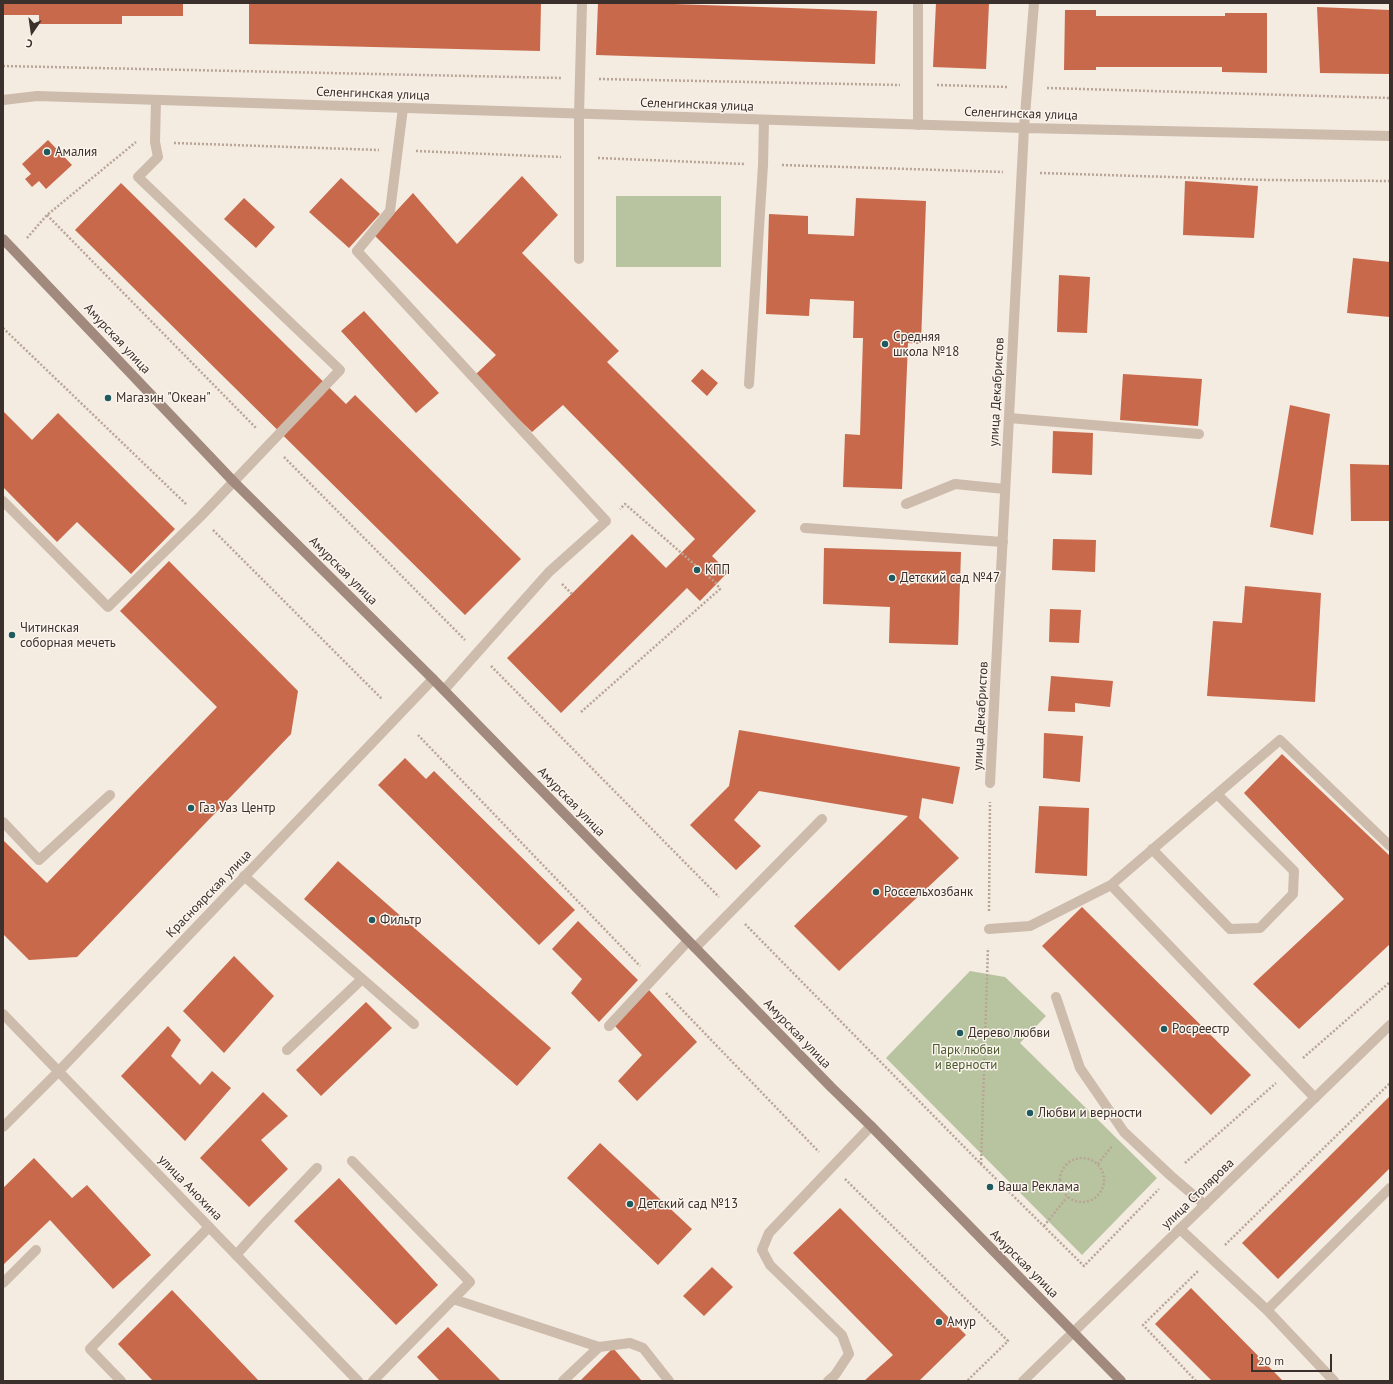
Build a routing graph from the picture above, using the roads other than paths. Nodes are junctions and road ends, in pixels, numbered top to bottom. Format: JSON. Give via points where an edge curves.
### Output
{"nodes":[{"id":1,"x":582,"y":3,"type":"edge"},
{"id":2,"x":918,"y":3,"type":"edge"},
{"id":3,"x":1034,"y":3,"type":"edge"},
{"id":4,"x":3,"y":100,"type":"edge"},
{"id":5,"x":156,"y":100,"type":"junction"},
{"id":6,"x":403,"y":108,"type":"junction"},
{"id":7,"x":579,"y":114,"type":"junction"},
{"id":8,"x":764,"y":120,"type":"junction"},
{"id":9,"x":918,"y":124,"type":"junction"},
{"id":10,"x":1024,"y":128,"type":"junction"},
{"id":11,"x":1390,"y":136,"type":"edge"},
{"id":12,"x":3,"y":239,"type":"edge"},
{"id":13,"x":579,"y":259,"type":"dead end"},
{"id":14,"x":749,"y":384,"type":"dead end"},
{"id":15,"x":1009,"y":418,"type":"junction"},
{"id":16,"x":1199,"y":434,"type":"dead end"},
{"id":17,"x":233,"y":481,"type":"junction"},
{"id":18,"x":1005,"y":489,"type":"junction"},
{"id":19,"x":3,"y":501,"type":"edge"},
{"id":20,"x":906,"y":504,"type":"dead end"},
{"id":21,"x":805,"y":528,"type":"dead end"},
{"id":22,"x":1003,"y":542,"type":"junction"},
{"id":23,"x":433,"y":678,"type":"junction"},
{"id":24,"x":444,"y":690,"type":"junction"},
{"id":25,"x":990,"y":783,"type":"road end"},
{"id":26,"x":1217,"y":794,"type":"junction"},
{"id":27,"x":110,"y":795,"type":"dead end"},
{"id":28,"x":822,"y":819,"type":"dead end"},
{"id":29,"x":3,"y":822,"type":"edge"},
{"id":30,"x":1390,"y":846,"type":"edge"},
{"id":31,"x":1152,"y":849,"type":"junction"},
{"id":32,"x":244,"y":876,"type":"junction"},
{"id":33,"x":1110,"y":885,"type":"junction"},
{"id":34,"x":989,"y":929,"type":"road end"},
{"id":35,"x":688,"y":941,"type":"junction"},
{"id":36,"x":695,"y":948,"type":"junction"},
{"id":37,"x":362,"y":979,"type":"junction"},
{"id":38,"x":1056,"y":997,"type":"dead end"},
{"id":39,"x":3,"y":1014,"type":"edge"},
{"id":40,"x":414,"y":1024,"type":"dead end"},
{"id":41,"x":1390,"y":1025,"type":"edge"},
{"id":42,"x":609,"y":1026,"type":"dead end"},
{"id":43,"x":287,"y":1050,"type":"dead end"},
{"id":44,"x":58,"y":1072,"type":"junction"},
{"id":45,"x":1315,"y":1098,"type":"junction"},
{"id":46,"x":871,"y":1126,"type":"junction"},
{"id":47,"x":3,"y":1127,"type":"edge"},
{"id":48,"x":352,"y":1161,"type":"dead end"},
{"id":49,"x":317,"y":1168,"type":"dead end"},
{"id":50,"x":1390,"y":1188,"type":"edge"},
{"id":51,"x":1205,"y":1205,"type":"junction"},
{"id":52,"x":209,"y":1227,"type":"junction"},
{"id":53,"x":1180,"y":1230,"type":"junction"},
{"id":54,"x":36,"y":1250,"type":"dead end"},
{"id":55,"x":236,"y":1255,"type":"junction"},
{"id":56,"x":3,"y":1283,"type":"edge"},
{"id":57,"x":453,"y":1299,"type":"junction"},
{"id":58,"x":1267,"y":1310,"type":"junction"},
{"id":59,"x":1074,"y":1332,"type":"junction"},
{"id":60,"x":599,"y":1347,"type":"junction"},
{"id":61,"x":121,"y":1381,"type":"edge"},
{"id":62,"x":358,"y":1381,"type":"edge"},
{"id":63,"x":373,"y":1381,"type":"edge"},
{"id":64,"x":563,"y":1381,"type":"edge"},
{"id":65,"x":669,"y":1381,"type":"edge"},
{"id":66,"x":828,"y":1381,"type":"edge"},
{"id":67,"x":1023,"y":1381,"type":"edge"},
{"id":68,"x":1121,"y":1381,"type":"edge"},
{"id":69,"x":1334,"y":1381,"type":"edge"}],
"edges":[{"from":1,"to":7,"type":"street"},
{"from":2,"to":9,"type":"street"},
{"from":3,"to":10,"type":"street","name":"улица Декабристов"},
{"from":4,"to":5,"type":"street","name":"Селенгинская улица","via":[[37,96]]},
{"from":5,"to":6,"type":"street","name":"Селенгинская улица"},
{"from":5,"to":17,"type":"street","via":[[155,142],[158,157],[138,177],[340,370]]},
{"from":6,"to":7,"type":"street","name":"Селенгинская улица"},
{"from":6,"to":24,"type":"street","via":[[390,211],[357,251],[606,521],[549,572]]},
{"from":7,"to":8,"type":"street","name":"Селенгинская улица"},
{"from":7,"to":13,"type":"street"},
{"from":8,"to":9,"type":"street","name":"Селенгинская улица"},
{"from":8,"to":14,"type":"street"},
{"from":9,"to":10,"type":"street","name":"Селенгинская улица"},
{"from":10,"to":11,"type":"street","name":"Селенгинская улица"},
{"from":10,"to":15,"type":"street","name":"улица Декабристов"},
{"from":12,"to":17,"type":"main road","name":"Амурская улица"},
{"from":15,"to":16,"type":"street"},
{"from":15,"to":18,"type":"street","name":"улица Декабристов"},
{"from":17,"to":19,"type":"street","via":[[108,607]]},
{"from":17,"to":23,"type":"main road","name":"Амурская улица"},
{"from":18,"to":20,"type":"street","via":[[955,484]]},
{"from":18,"to":22,"type":"street","name":"улица Декабристов"},
{"from":21,"to":22,"type":"street"},
{"from":22,"to":25,"type":"street","name":"улица Декабристов"},
{"from":23,"to":24,"type":"main road","name":"Амурская улица"},
{"from":23,"to":32,"type":"street","name":"Красноярская улица"},
{"from":24,"to":35,"type":"main road","name":"Амурская улица"},
{"from":26,"to":30,"type":"street","via":[[1280,740]]},
{"from":26,"to":31,"type":"street"},
{"from":26,"to":31,"type":"street","via":[[1294,871],[1294,894],[1260,928],[1230,929]]},
{"from":27,"to":29,"type":"street","via":[[38,860]]},
{"from":28,"to":36,"type":"street"},
{"from":31,"to":33,"type":"street"},
{"from":32,"to":37,"type":"street"},
{"from":32,"to":44,"type":"street","name":"Красноярская улица"},
{"from":33,"to":34,"type":"street","via":[[1030,926]]},
{"from":33,"to":45,"type":"street"},
{"from":35,"to":36,"type":"main road","name":"Амурская улица"},
{"from":35,"to":42,"type":"street"},
{"from":36,"to":46,"type":"main road","name":"Амурская улица"},
{"from":37,"to":40,"type":"street"},
{"from":37,"to":43,"type":"street"},
{"from":38,"to":51,"type":"street","via":[[1080,1068],[1124,1132]]},
{"from":39,"to":44,"type":"street","name":"улица Анохина"},
{"from":41,"to":45,"type":"street","name":"улица Столярова"},
{"from":44,"to":47,"type":"street","name":"Красноярская улица"},
{"from":44,"to":52,"type":"street","name":"улица Анохина"},
{"from":45,"to":51,"type":"street","name":"улица Столярова"},
{"from":46,"to":59,"type":"main road","name":"Амурская улица"},
{"from":46,"to":66,"type":"street","via":[[769,1233],[762,1250],[770,1265],[842,1335],[849,1354]]},
{"from":48,"to":57,"type":"street","via":[[470,1282]]},
{"from":49,"to":55,"type":"street"},
{"from":50,"to":58,"type":"street"},
{"from":51,"to":53,"type":"street","name":"улица Столярова"},
{"from":52,"to":55,"type":"street","name":"улица Анохина"},
{"from":52,"to":61,"type":"street","via":[[90,1349]]},
{"from":53,"to":58,"type":"street"},
{"from":53,"to":59,"type":"street","name":"улица Столярова"},
{"from":54,"to":56,"type":"street"},
{"from":55,"to":62,"type":"street","name":"улица Анохина"},
{"from":57,"to":60,"type":"street"},
{"from":57,"to":63,"type":"street"},
{"from":58,"to":69,"type":"street"},
{"from":59,"to":67,"type":"street","name":"улица Столярова"},
{"from":59,"to":68,"type":"main road","name":"Амурская улица"},
{"from":60,"to":64,"type":"street"},
{"from":60,"to":65,"type":"street","via":[[630,1343],[643,1348]]}]}
